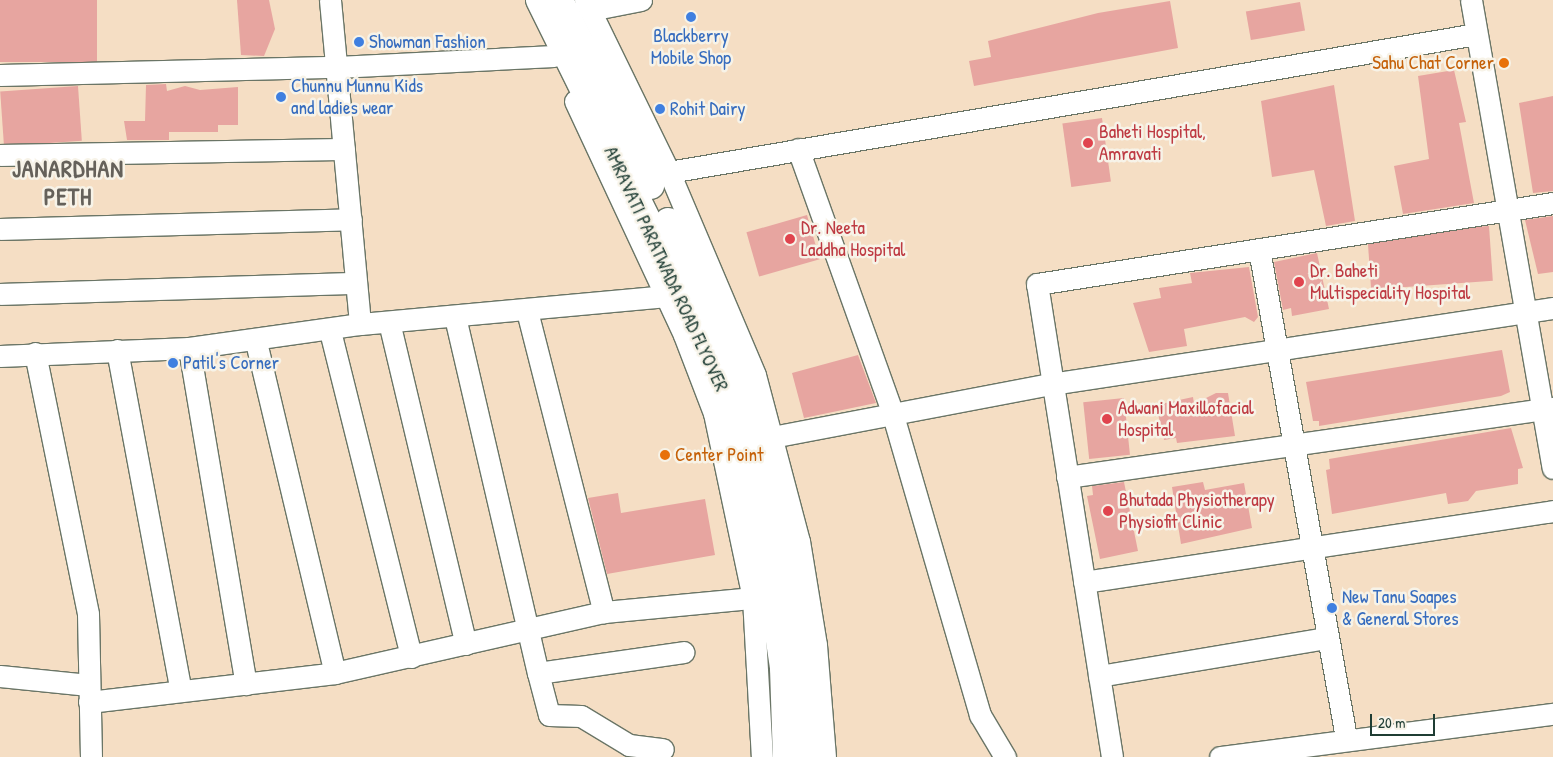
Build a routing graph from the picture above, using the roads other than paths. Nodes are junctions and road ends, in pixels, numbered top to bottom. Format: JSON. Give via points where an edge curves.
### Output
{"nodes":[{"id":1,"x":330,"y":0,"type":"edge"},
{"id":2,"x":526,"y":0,"type":"edge"},
{"id":3,"x":539,"y":0,"type":"edge"},
{"id":4,"x":560,"y":0,"type":"edge"},
{"id":5,"x":641,"y":0,"type":"edge"},
{"id":6,"x":1471,"y":0,"type":"edge"},
{"id":7,"x":588,"y":5,"type":"edge"},
{"id":8,"x":1476,"y":34,"type":"junction"},
{"id":9,"x":554,"y":56,"type":"junction"},
{"id":10,"x":337,"y":67,"type":"junction"},
{"id":11,"x":0,"y":75,"type":"edge"},
{"id":12,"x":344,"y":148,"type":"junction"},
{"id":13,"x":798,"y":148,"type":"junction"},
{"id":14,"x":0,"y":154,"type":"edge"},
{"id":15,"x":669,"y":172,"type":"junction"},
{"id":16,"x":1553,"y":203,"type":"edge"},
{"id":17,"x":1508,"y":210,"type":"junction"},
{"id":18,"x":351,"y":219,"type":"junction"},
{"id":19,"x":0,"y":229,"type":"edge"},
{"id":20,"x":1259,"y":249,"type":"junction"},
{"id":21,"x":356,"y":283,"type":"junction"},
{"id":22,"x":0,"y":294,"type":"edge"},
{"id":23,"x":665,"y":296,"type":"junction"},
{"id":24,"x":1553,"y":308,"type":"edge"},
{"id":25,"x":527,"y":311,"type":"junction"},
{"id":26,"x":1527,"y":312,"type":"junction"},
{"id":27,"x":455,"y":317,"type":"junction"},
{"id":28,"x":389,"y":322,"type":"junction"},
{"id":29,"x":360,"y":324,"type":"junction"},
{"id":30,"x":330,"y":332,"type":"junction"},
{"id":31,"x":256,"y":342,"type":"junction"},
{"id":32,"x":189,"y":348,"type":"junction"},
{"id":33,"x":117,"y":350,"type":"junction"},
{"id":34,"x":1279,"y":350,"type":"junction"},
{"id":35,"x":35,"y":353,"type":"junction"},
{"id":36,"x":0,"y":356,"type":"edge"},
{"id":37,"x":1051,"y":384,"type":"junction"},
{"id":38,"x":1548,"y":408,"type":"edge"},
{"id":39,"x":892,"y":412,"type":"junction"},
{"id":40,"x":772,"y":437,"type":"junction"},
{"id":41,"x":1294,"y":445,"type":"junction"},
{"id":42,"x":1553,"y":468,"type":"edge"},
{"id":43,"x":1067,"y":477,"type":"junction"},
{"id":44,"x":1553,"y":511,"type":"edge"},
{"id":45,"x":1312,"y":546,"type":"junction"},
{"id":46,"x":1084,"y":582,"type":"junction"},
{"id":47,"x":753,"y":598,"type":"junction"},
{"id":48,"x":604,"y":612,"type":"junction"},
{"id":49,"x":527,"y":629,"type":"junction"},
{"id":50,"x":1327,"y":638,"type":"junction"},
{"id":51,"x":466,"y":644,"type":"junction"},
{"id":52,"x":683,"y":652,"type":"dead end"},
{"id":53,"x":411,"y":657,"type":"junction"},
{"id":54,"x":0,"y":671,"type":"edge"},
{"id":55,"x":335,"y":673,"type":"junction"},
{"id":56,"x":538,"y":673,"type":"junction"},
{"id":57,"x":1099,"y":676,"type":"junction"},
{"id":58,"x":246,"y":684,"type":"junction"},
{"id":59,"x":181,"y":691,"type":"junction"},
{"id":60,"x":89,"y":693,"type":"junction"},
{"id":61,"x":1553,"y":714,"type":"edge"},
{"id":62,"x":1346,"y":739,"type":"junction"},
{"id":63,"x":663,"y":749,"type":"dead end"},
{"id":64,"x":91,"y":757,"type":"edge"},
{"id":65,"x":762,"y":757,"type":"edge"},
{"id":66,"x":786,"y":757,"type":"edge"},
{"id":67,"x":808,"y":757,"type":"edge"},
{"id":68,"x":825,"y":757,"type":"edge"},
{"id":69,"x":1005,"y":757,"type":"edge"},
{"id":70,"x":1112,"y":757,"type":"edge"},
{"id":71,"x":1220,"y":757,"type":"edge"}],
"edges":[{"from":1,"to":10,"type":"street"},
{"from":2,"to":9,"type":"street"},
{"from":3,"to":66,"type":"main road","name":"AMRAVATI PARATWADA ROAD FLYOVER","via":[[662,251],[729,408],[772,594],[783,668]]},
{"from":4,"to":67,"type":"main road","name":"AMRAVATI PARATWADA ROAD FLYOVER","via":[[688,262],[748,410],[786,557]]},
{"from":5,"to":7,"type":"street"},
{"from":6,"to":8,"type":"street"},
{"from":7,"to":15,"type":"street"},
{"from":8,"to":13,"type":"street"},
{"from":8,"to":17,"type":"street"},
{"from":9,"to":10,"type":"street"},
{"from":9,"to":23,"type":"street"},
{"from":10,"to":11,"type":"street"},
{"from":10,"to":12,"type":"street"},
{"from":12,"to":14,"type":"street"},
{"from":12,"to":18,"type":"street"},
{"from":13,"to":15,"type":"street"},
{"from":13,"to":39,"type":"street"},
{"from":15,"to":40,"type":"street","via":[[755,375]]},
{"from":16,"to":17,"type":"street"},
{"from":17,"to":20,"type":"street"},
{"from":17,"to":26,"type":"street"},
{"from":18,"to":19,"type":"street"},
{"from":18,"to":21,"type":"street"},
{"from":20,"to":34,"type":"street"},
{"from":20,"to":37,"type":"street","via":[[1040,280],[1036,289]]},
{"from":21,"to":22,"type":"street"},
{"from":21,"to":29,"type":"street"},
{"from":23,"to":25,"type":"street"},
{"from":23,"to":47,"type":"street","via":[[714,414]]},
{"from":24,"to":26,"type":"street"},
{"from":25,"to":27,"type":"street"},
{"from":25,"to":48,"type":"street"},
{"from":26,"to":34,"type":"street"},
{"from":26,"to":38,"type":"street"},
{"from":27,"to":28,"type":"street"},
{"from":27,"to":49,"type":"street"},
{"from":28,"to":29,"type":"street"},
{"from":28,"to":51,"type":"street"},
{"from":29,"to":30,"type":"street"},
{"from":30,"to":31,"type":"street"},
{"from":30,"to":53,"type":"street"},
{"from":31,"to":32,"type":"street"},
{"from":31,"to":55,"type":"street"},
{"from":32,"to":33,"type":"street"},
{"from":32,"to":58,"type":"street"},
{"from":33,"to":35,"type":"street"},
{"from":33,"to":59,"type":"street"},
{"from":34,"to":37,"type":"street"},
{"from":34,"to":41,"type":"street"},
{"from":35,"to":36,"type":"street"},
{"from":35,"to":60,"type":"street","via":[[88,614]]},
{"from":37,"to":39,"type":"street"},
{"from":37,"to":43,"type":"street"},
{"from":38,"to":41,"type":"street"},
{"from":38,"to":42,"type":"street"},
{"from":39,"to":40,"type":"street"},
{"from":39,"to":69,"type":"street","via":[[980,715]]},
{"from":40,"to":68,"type":"street","via":[[799,541],[813,626]]},
{"from":41,"to":43,"type":"street"},
{"from":41,"to":45,"type":"street"},
{"from":43,"to":46,"type":"street"},
{"from":44,"to":45,"type":"street"},
{"from":45,"to":46,"type":"street"},
{"from":45,"to":50,"type":"street"},
{"from":46,"to":57,"type":"street"},
{"from":47,"to":48,"type":"street"},
{"from":47,"to":65,"type":"street"},
{"from":48,"to":49,"type":"street"},
{"from":49,"to":51,"type":"street"},
{"from":49,"to":56,"type":"street"},
{"from":50,"to":57,"type":"street"},
{"from":50,"to":62,"type":"street"},
{"from":51,"to":53,"type":"street"},
{"from":52,"to":56,"type":"street"},
{"from":53,"to":55,"type":"street"},
{"from":54,"to":60,"type":"street"},
{"from":55,"to":58,"type":"street"},
{"from":56,"to":63,"type":"street","via":[[549,715],[581,716],[629,745]]},
{"from":57,"to":70,"type":"street"},
{"from":58,"to":59,"type":"street"},
{"from":59,"to":60,"type":"street"},
{"from":60,"to":64,"type":"street"},
{"from":61,"to":62,"type":"street"},
{"from":62,"to":71,"type":"street"}]}
